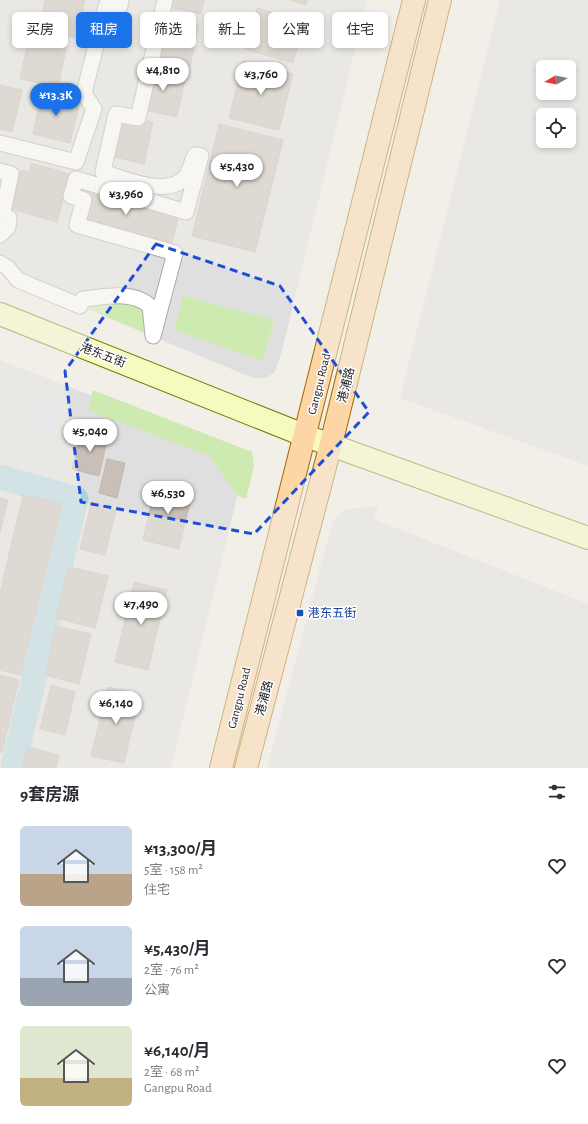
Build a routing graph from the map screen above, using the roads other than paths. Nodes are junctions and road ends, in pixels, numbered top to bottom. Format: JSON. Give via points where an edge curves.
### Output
{"nodes":[{"id":1,"x":121,"y":0,"type":"edge"},
{"id":2,"x":165,"y":0,"type":"edge"},
{"id":3,"x":414,"y":0,"type":"edge"},
{"id":4,"x":440,"y":0,"type":"edge"},
{"id":5,"x":0,"y":143,"type":"edge"},
{"id":6,"x":0,"y":171,"type":"edge"},
{"id":7,"x":0,"y":236,"type":"edge"},
{"id":8,"x":0,"y":263,"type":"edge"},
{"id":9,"x":0,"y":314,"type":"edge"},
{"id":10,"x":306,"y":436,"type":"junction"},
{"id":11,"x":331,"y":444,"type":"junction"},
{"id":12,"x":588,"y":538,"type":"edge"},
{"id":13,"x":221,"y":768,"type":"edge"},
{"id":14,"x":246,"y":768,"type":"edge"}],
"edges":[{"from":1,"to":5,"type":"street","via":[[120,6],[106,6],[84,93],[94,108],[76,162]]},
{"from":2,"to":8,"type":"street","via":[[138,118],[116,114],[103,172],[164,187],[176,184],[186,176],[195,154],[201,156],[186,212],[76,179],[71,196],[84,200],[78,224],[175,253],[153,336],[150,306],[142,299],[131,296],[83,299],[80,306],[18,280]]},
{"from":3,"to":10,"type":"main road","name":"Gangpu Road"},
{"from":4,"to":11,"type":"main road","name":"港浦路"},
{"from":6,"to":7,"type":"street","via":[[11,174],[2,216],[9,218],[8,227]]},
{"from":9,"to":10,"type":"street","name":"港东五街"},
{"from":10,"to":11,"type":"street","name":"港东五街"},
{"from":10,"to":13,"type":"main road","name":"Gangpu Road"},
{"from":11,"to":12,"type":"street","name":"港东五街"},
{"from":11,"to":14,"type":"main road","name":"港浦路"}]}
